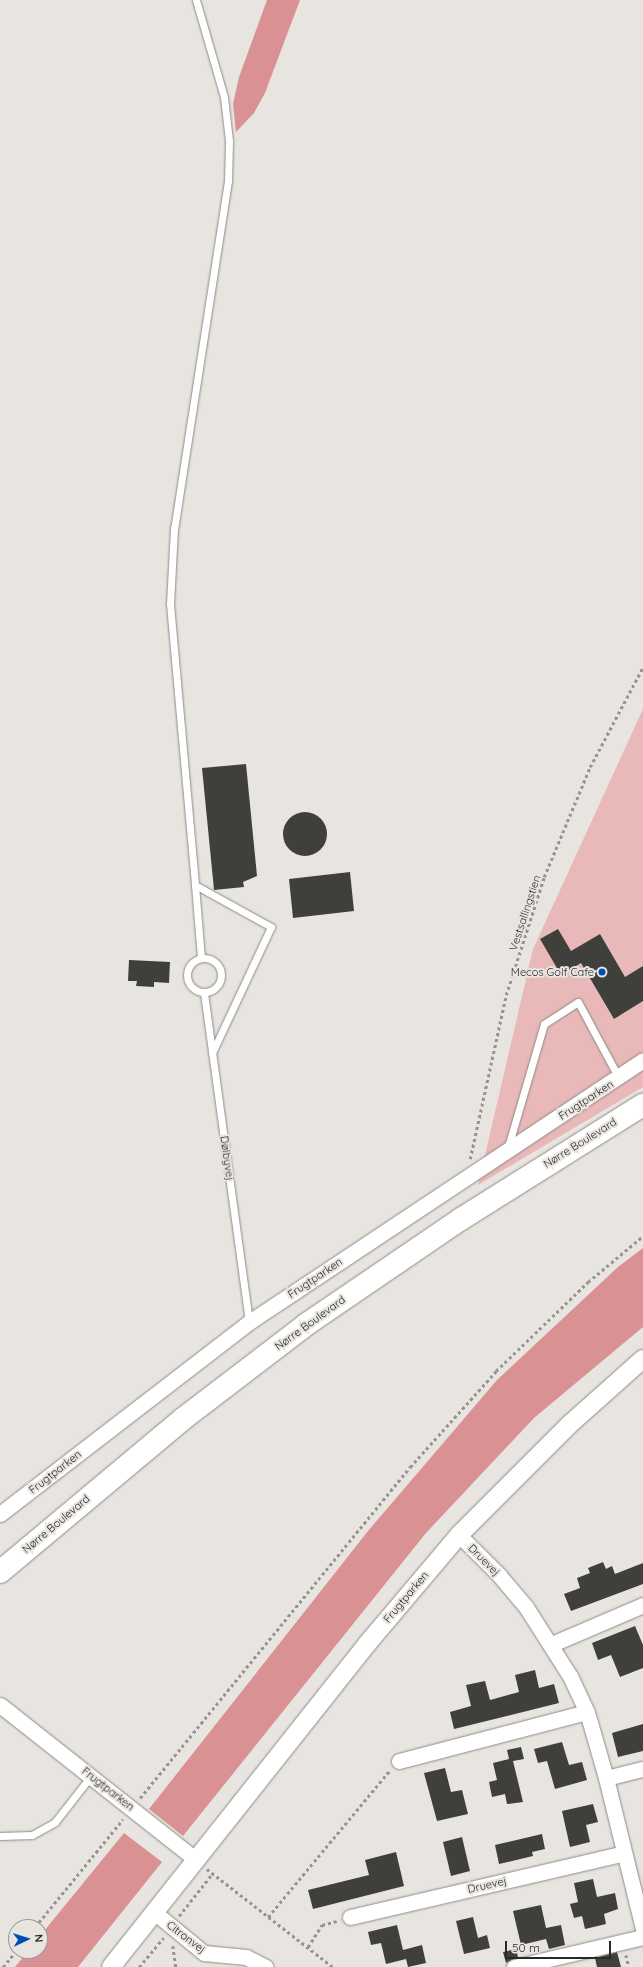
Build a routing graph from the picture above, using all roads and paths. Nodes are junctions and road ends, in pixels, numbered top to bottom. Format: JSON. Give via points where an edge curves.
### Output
{"nodes":[{"id":1,"x":196,"y":0,"type":"edge"},
{"id":2,"x":643,"y":666,"type":"edge"},
{"id":3,"x":195,"y":885,"type":"junction"},
{"id":4,"x":201,"y":958,"type":"junction"},
{"id":5,"x":204,"y":993,"type":"junction"},
{"id":6,"x":212,"y":1053,"type":"junction"},
{"id":7,"x":643,"y":1060,"type":"edge"},
{"id":8,"x":619,"y":1078,"type":"junction"},
{"id":9,"x":643,"y":1105,"type":"edge"},
{"id":10,"x":507,"y":1151,"type":"junction"},
{"id":11,"x":465,"y":1179,"type":"junction"},
{"id":12,"x":643,"y":1236,"type":"edge"},
{"id":13,"x":249,"y":1322,"type":"junction"},
{"id":14,"x":643,"y":1359,"type":"edge"},
{"id":15,"x":0,"y":1514,"type":"edge"},
{"id":16,"x":459,"y":1535,"type":"junction"},
{"id":17,"x":0,"y":1572,"type":"edge"},
{"id":18,"x":643,"y":1605,"type":"edge"},
{"id":19,"x":552,"y":1644,"type":"junction"},
{"id":20,"x":0,"y":1705,"type":"edge"},
{"id":21,"x":587,"y":1712,"type":"junction"},
{"id":22,"x":399,"y":1761,"type":"joint"},
{"id":23,"x":643,"y":1769,"type":"edge"},
{"id":24,"x":91,"y":1776,"type":"junction"},
{"id":25,"x":606,"y":1778,"type":"junction"},
{"id":26,"x":130,"y":1811,"type":"junction"},
{"id":27,"x":0,"y":1836,"type":"edge"},
{"id":28,"x":624,"y":1853,"type":"junction"},
{"id":29,"x":196,"y":1860,"type":"junction"},
{"id":30,"x":154,"y":1912,"type":"junction"},
{"id":31,"x":268,"y":1917,"type":"junction"},
{"id":32,"x":350,"y":1917,"type":"joint"},
{"id":33,"x":42,"y":1919,"type":"edge"},
{"id":34,"x":642,"y":1922,"type":"edge"},
{"id":35,"x":643,"y":1937,"type":"edge"},
{"id":36,"x":308,"y":1947,"type":"junction"},
{"id":37,"x":10,"y":1959,"type":"edge"},
{"id":38,"x":3,"y":1967,"type":"edge"},
{"id":39,"x":111,"y":1967,"type":"edge"},
{"id":40,"x":266,"y":1967,"type":"edge"},
{"id":41,"x":333,"y":1967,"type":"edge"},
{"id":42,"x":514,"y":1967,"type":"edge"}],
"edges":[{"from":1,"to":3,"type":"lane","via":[[224,97],[229,141],[228,180],[174,528],[170,604]]},
{"from":2,"to":11,"type":"path","name":"Vestsallingstien","via":[[590,767],[544,877],[506,995]]},
{"from":3,"to":4,"type":"lane"},
{"from":3,"to":6,"type":"lane","via":[[271,927]]},
{"from":4,"to":5,"type":"lane","via":[[193,962],[187,977],[190,985]]},
{"from":4,"to":5,"type":"lane","via":[[215,962],[222,974],[220,984],[214,991]]},
{"from":5,"to":6,"type":"lane","name":"Dølbyvej"},
{"from":6,"to":13,"type":"lane","name":"Dølbyvej"},
{"from":7,"to":8,"type":"street","name":"Frugtparken"},
{"from":8,"to":10,"type":"street","name":"Frugtparken"},
{"from":8,"to":10,"type":"lane","via":[[578,1002],[544,1024]]},
{"from":9,"to":17,"type":"highway","name":"Nørre Boulevard","via":[[461,1219],[307,1324],[178,1423]]},
{"from":10,"to":11,"type":"street","name":"Frugtparken"},
{"from":11,"to":13,"type":"street","name":"Frugtparken"},
{"from":12,"to":26,"type":"path","via":[[588,1282],[496,1371],[410,1467]]},
{"from":13,"to":15,"type":"street","name":"Frugtparken"},
{"from":14,"to":16,"type":"street","name":"Frugtparken","via":[[570,1424]]},
{"from":16,"to":19,"type":"street","name":"Druevej","via":[[500,1575]]},
{"from":16,"to":29,"type":"street","name":"Frugtparken","via":[[367,1644]]},
{"from":18,"to":19,"type":"street"},
{"from":19,"to":21,"type":"street","name":"Druevej"},
{"from":20,"to":24,"type":"street","name":"Frugtparken"},
{"from":21,"to":22,"type":"street"},
{"from":21,"to":25,"type":"street","name":"Druevej"},
{"from":22,"to":31,"type":"path"},
{"from":23,"to":25,"type":"street"},
{"from":24,"to":26,"type":"street","name":"Frugtparken"},
{"from":24,"to":27,"type":"lane","via":[[55,1822],[32,1835]]},
{"from":25,"to":28,"type":"street","name":"Druevej"},
{"from":26,"to":29,"type":"street","name":"Frugtparken"},
{"from":26,"to":33,"type":"path"},
{"from":28,"to":32,"type":"street","name":"Druevej"},
{"from":28,"to":34,"type":"street","name":"Druevej"},
{"from":29,"to":30,"type":"street","name":"Frugtparken"},
{"from":29,"to":31,"type":"path"},
{"from":30,"to":39,"type":"street","name":"Frugtparken"},
{"from":30,"to":40,"type":"street","name":"Citronvej","via":[[204,1953],[246,1957]]},
{"from":31,"to":36,"type":"path"},
{"from":32,"to":36,"type":"path","via":[[322,1925]]},
{"from":35,"to":42,"type":"street"},
{"from":36,"to":41,"type":"path"},
{"from":37,"to":38,"type":"path"}]}
